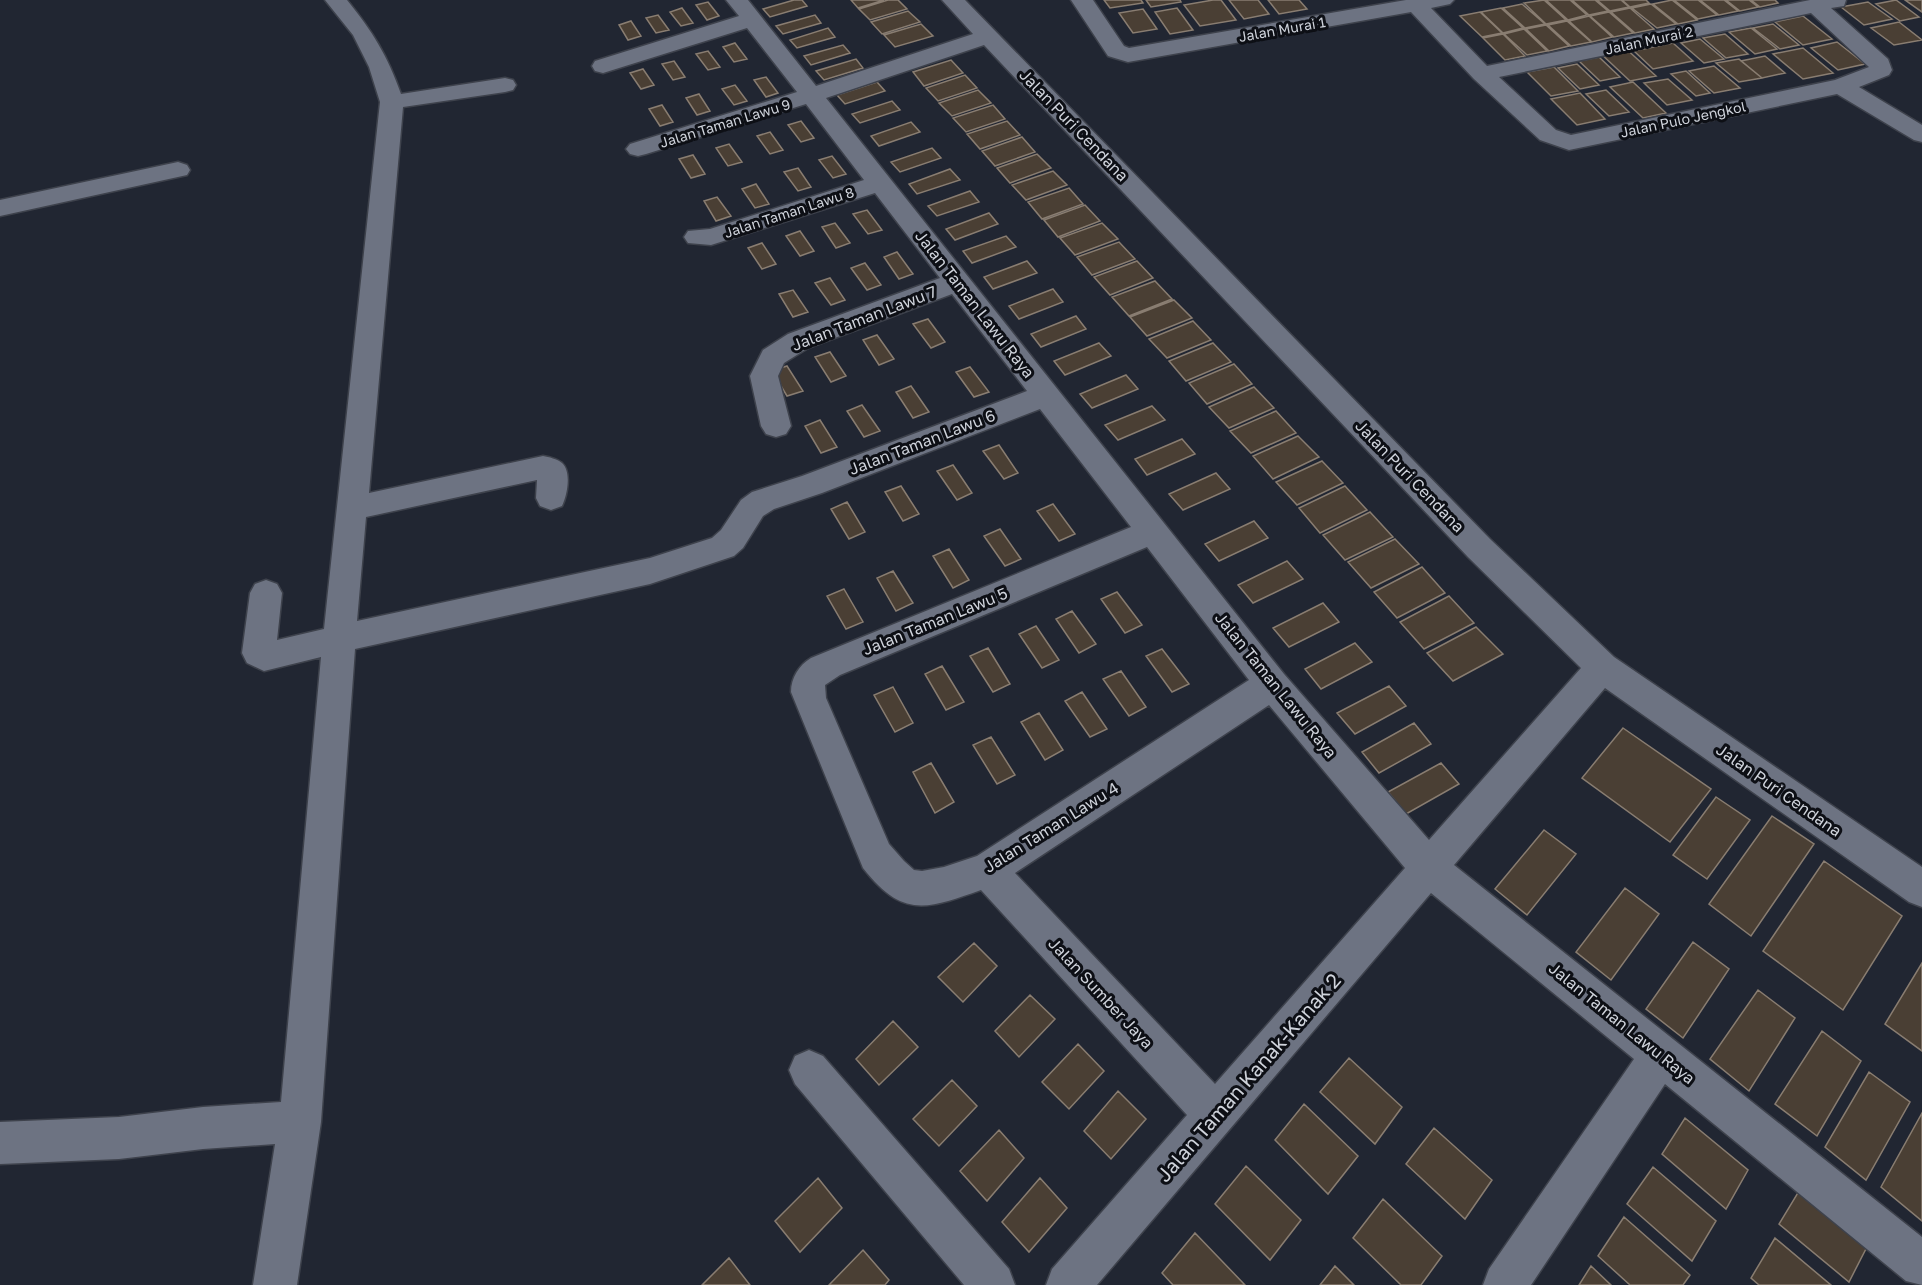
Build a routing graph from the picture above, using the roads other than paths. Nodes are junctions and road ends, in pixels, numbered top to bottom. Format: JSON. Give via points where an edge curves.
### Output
{"nodes":[{"id":1,"x":336,"y":0,"type":"edge"},
{"id":2,"x":953,"y":0,"type":"edge"},
{"id":3,"x":1082,"y":0,"type":"edge"},
{"id":4,"x":1443,"y":0,"type":"edge"},
{"id":5,"x":1841,"y":0,"type":"edge"},
{"id":6,"x":1381,"y":5,"type":"edge"},
{"id":7,"x":1416,"y":5,"type":"junction"},
{"id":8,"x":1816,"y":6,"type":"junction"},
{"id":9,"x":745,"y":10,"type":"edge"},
{"id":10,"x":989,"y":36,"type":"junction"},
{"id":11,"x":603,"y":66,"type":"dead end"},
{"id":12,"x":1482,"y":74,"type":"junction"},
{"id":13,"x":505,"y":85,"type":"dead end"},
{"id":14,"x":1841,"y":86,"type":"junction"},
{"id":15,"x":812,"y":96,"type":"junction"},
{"id":16,"x":392,"y":102,"type":"junction"},
{"id":17,"x":1922,"y":135,"type":"edge"},
{"id":18,"x":638,"y":149,"type":"dead end"},
{"id":19,"x":178,"y":170,"type":"dead end"},
{"id":20,"x":880,"y":183,"type":"junction"},
{"id":21,"x":0,"y":208,"type":"edge"},
{"id":22,"x":697,"y":237,"type":"dead end"},
{"id":23,"x":957,"y":282,"type":"junction"},
{"id":24,"x":1046,"y":395,"type":"junction"},
{"id":25,"x":776,"y":426,"type":"dead end"},
{"id":26,"x":551,"y":498,"type":"dead end"},
{"id":27,"x":352,"y":508,"type":"junction"},
{"id":28,"x":1152,"y":532,"type":"junction"},
{"id":29,"x":266,"y":593,"type":"dead end"},
{"id":30,"x":339,"y":638,"type":"junction"},
{"id":31,"x":1602,"y":667,"type":"junction"},
{"id":32,"x":1272,"y":684,"type":"junction"},
{"id":33,"x":839,"y":768,"type":"joint"},
{"id":34,"x":1429,"y":868,"type":"junction"},
{"id":35,"x":987,"y":870,"type":"junction"},
{"id":36,"x":1922,"y":889,"type":"edge"},
{"id":37,"x":1661,"y":1055,"type":"junction"},
{"id":38,"x":809,"y":1070,"type":"dead end"},
{"id":39,"x":1215,"y":1116,"type":"junction"},
{"id":40,"x":300,"y":1122,"type":"junction"},
{"id":41,"x":0,"y":1143,"type":"edge"},
{"id":42,"x":1922,"y":1265,"type":"edge"},
{"id":43,"x":275,"y":1285,"type":"edge"},
{"id":44,"x":993,"y":1285,"type":"edge"},
{"id":45,"x":1068,"y":1285,"type":"edge"},
{"id":46,"x":1505,"y":1285,"type":"edge"}],
"edges":[{"from":1,"to":16,"type":"street","via":[[363,33]]},
{"from":2,"to":10,"type":"street","name":"Jalan Puri Cendana"},
{"from":3,"to":6,"type":"street","name":"Jalan Murai 1","via":[[1116,51],[1128,55]]},
{"from":4,"to":7,"type":"street","name":"Jalan Murai 1"},
{"from":5,"to":8,"type":"street"},
{"from":6,"to":7,"type":"street","name":"Jalan Murai 1"},
{"from":7,"to":12,"type":"street","name":"Jalan Pulo Jengkol"},
{"from":8,"to":12,"type":"street","name":"Jalan Murai 2"},
{"from":8,"to":14,"type":"street","name":"Jalan Pulo Jengkol","via":[[1882,66],[1879,71]]},
{"from":9,"to":11,"type":"street"},
{"from":9,"to":15,"type":"street","name":"Jalan Taman Lawu Raya"},
{"from":10,"to":15,"type":"street","name":"Jalan Taman Lawu 9"},
{"from":10,"to":31,"type":"street","name":"Jalan Puri Cendana","via":[[1479,548]]},
{"from":12,"to":14,"type":"street","name":"Jalan Pulo Jengkol","via":[[1548,135],[1569,143]]},
{"from":13,"to":16,"type":"street"},
{"from":14,"to":17,"type":"street"},
{"from":15,"to":18,"type":"street","name":"Jalan Taman Lawu 9"},
{"from":15,"to":20,"type":"street","name":"Jalan Taman Lawu Raya"},
{"from":16,"to":27,"type":"street"},
{"from":19,"to":21,"type":"street"},
{"from":20,"to":22,"type":"street","name":"Jalan Taman Lawu 8","via":[[711,237]]},
{"from":20,"to":23,"type":"street","name":"Jalan Taman Lawu Raya"},
{"from":23,"to":24,"type":"street","name":"Jalan Taman Lawu Raya"},
{"from":23,"to":25,"type":"street","name":"Jalan Taman Lawu 7","via":[[798,341],[778,353],[764,376]]},
{"from":24,"to":28,"type":"street","name":"Jalan Taman Lawu Raya"},
{"from":24,"to":30,"type":"street","name":"Jalan Taman Lawu 6","via":[[757,504],[729,542],[715,552],[650,572]]},
{"from":26,"to":27,"type":"street","via":[[552,472],[543,467]]},
{"from":27,"to":30,"type":"street"},
{"from":28,"to":32,"type":"street","name":"Jalan Taman Lawu Raya"},
{"from":28,"to":33,"type":"street","name":"Jalan Taman Lawu 5","via":[[817,670],[809,679],[809,698]]},
{"from":29,"to":30,"type":"street","name":"Jalan Taman Lawu 6","via":[[259,653],[264,657]]},
{"from":30,"to":40,"type":"street"},
{"from":31,"to":34,"type":"street","name":"Jalan Taman Kanak-Kanak 2"},
{"from":31,"to":36,"type":"street","name":"Jalan Puri Cendana"},
{"from":32,"to":34,"type":"street","name":"Jalan Taman Lawu Raya"},
{"from":32,"to":35,"type":"street","name":"Jalan Taman Lawu 4"},
{"from":33,"to":35,"type":"street","name":"Jalan Taman Lawu 4","via":[[876,856],[904,885],[934,887]]},
{"from":34,"to":37,"type":"street","name":"Jalan Taman Lawu Raya"},
{"from":34,"to":39,"type":"street","name":"Jalan Taman Kanak-Kanak 2"},
{"from":35,"to":39,"type":"street","name":"Jalan Sumber Jaya"},
{"from":37,"to":42,"type":"street","name":"Jalan Taman Lawu Raya"},
{"from":37,"to":46,"type":"street"},
{"from":38,"to":44,"type":"street"},
{"from":39,"to":45,"type":"street","name":"Jalan Taman Kanak-Kanak 2"},
{"from":40,"to":41,"type":"street","via":[[119,1138]]},
{"from":40,"to":43,"type":"street"}]}
